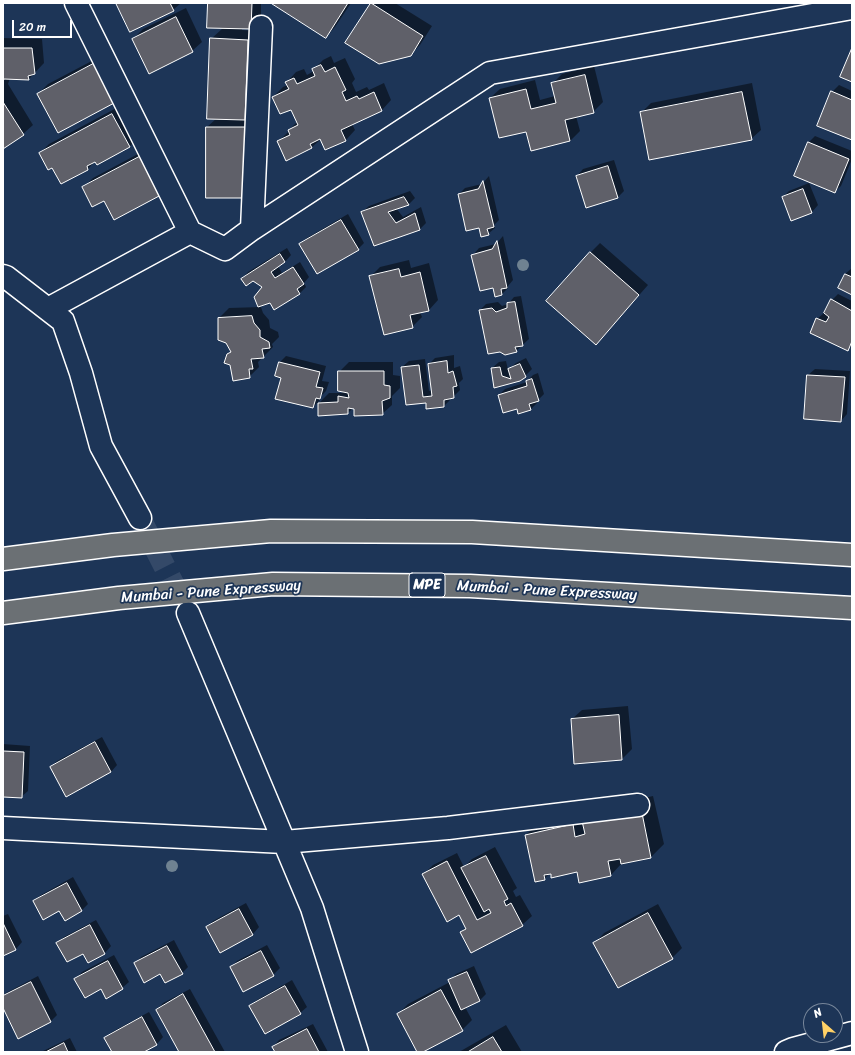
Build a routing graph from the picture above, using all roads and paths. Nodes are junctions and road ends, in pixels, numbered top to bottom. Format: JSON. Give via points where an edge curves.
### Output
{"nodes":[{"id":1,"x":76,"y":3,"type":"edge"},
{"id":2,"x":852,"y":8,"type":"edge"},
{"id":3,"x":261,"y":26,"type":"dead end"},
{"id":4,"x":252,"y":229,"type":"junction"},
{"id":5,"x":190,"y":232,"type":"junction"},
{"id":6,"x":4,"y":275,"type":"edge"},
{"id":7,"x":48,"y":309,"type":"junction"},
{"id":8,"x":140,"y":518,"type":"tunnel mouth"},
{"id":9,"x":852,"y":555,"type":"edge"},
{"id":10,"x":3,"y":559,"type":"edge"},
{"id":11,"x":852,"y":608,"type":"edge"},
{"id":12,"x":3,"y":613,"type":"edge"},
{"id":13,"x":188,"y":613,"type":"tunnel mouth"},
{"id":14,"x":638,"y":805,"type":"dead end"},
{"id":15,"x":3,"y":828,"type":"edge"},
{"id":16,"x":284,"y":842,"type":"junction"},
{"id":17,"x":852,"y":1033,"type":"edge"},
{"id":18,"x":357,"y":1052,"type":"edge"},
{"id":19,"x":786,"y":1052,"type":"edge"}],
"edges":[{"from":1,"to":5,"type":"street"},
{"from":2,"to":4,"type":"street","via":[[490,73]]},
{"from":3,"to":4,"type":"street"},
{"from":4,"to":5,"type":"street","via":[[225,248]]},
{"from":5,"to":7,"type":"street"},
{"from":6,"to":7,"type":"street"},
{"from":7,"to":8,"type":"street","via":[[63,321],[81,373],[101,446]]},
{"from":9,"to":10,"type":"highway","via":[[472,532],[271,531],[113,545]]},
{"from":11,"to":12,"type":"highway","name":"Mumbai - Pune Expressway","number":"MPE","via":[[470,586],[273,584],[119,598]]},
{"from":13,"to":16,"type":"street"},
{"from":14,"to":16,"type":"street","via":[[448,828]]},
{"from":15,"to":16,"type":"street"},
{"from":16,"to":18,"type":"street","via":[[312,908]]},
{"from":17,"to":19,"type":"street"}]}
